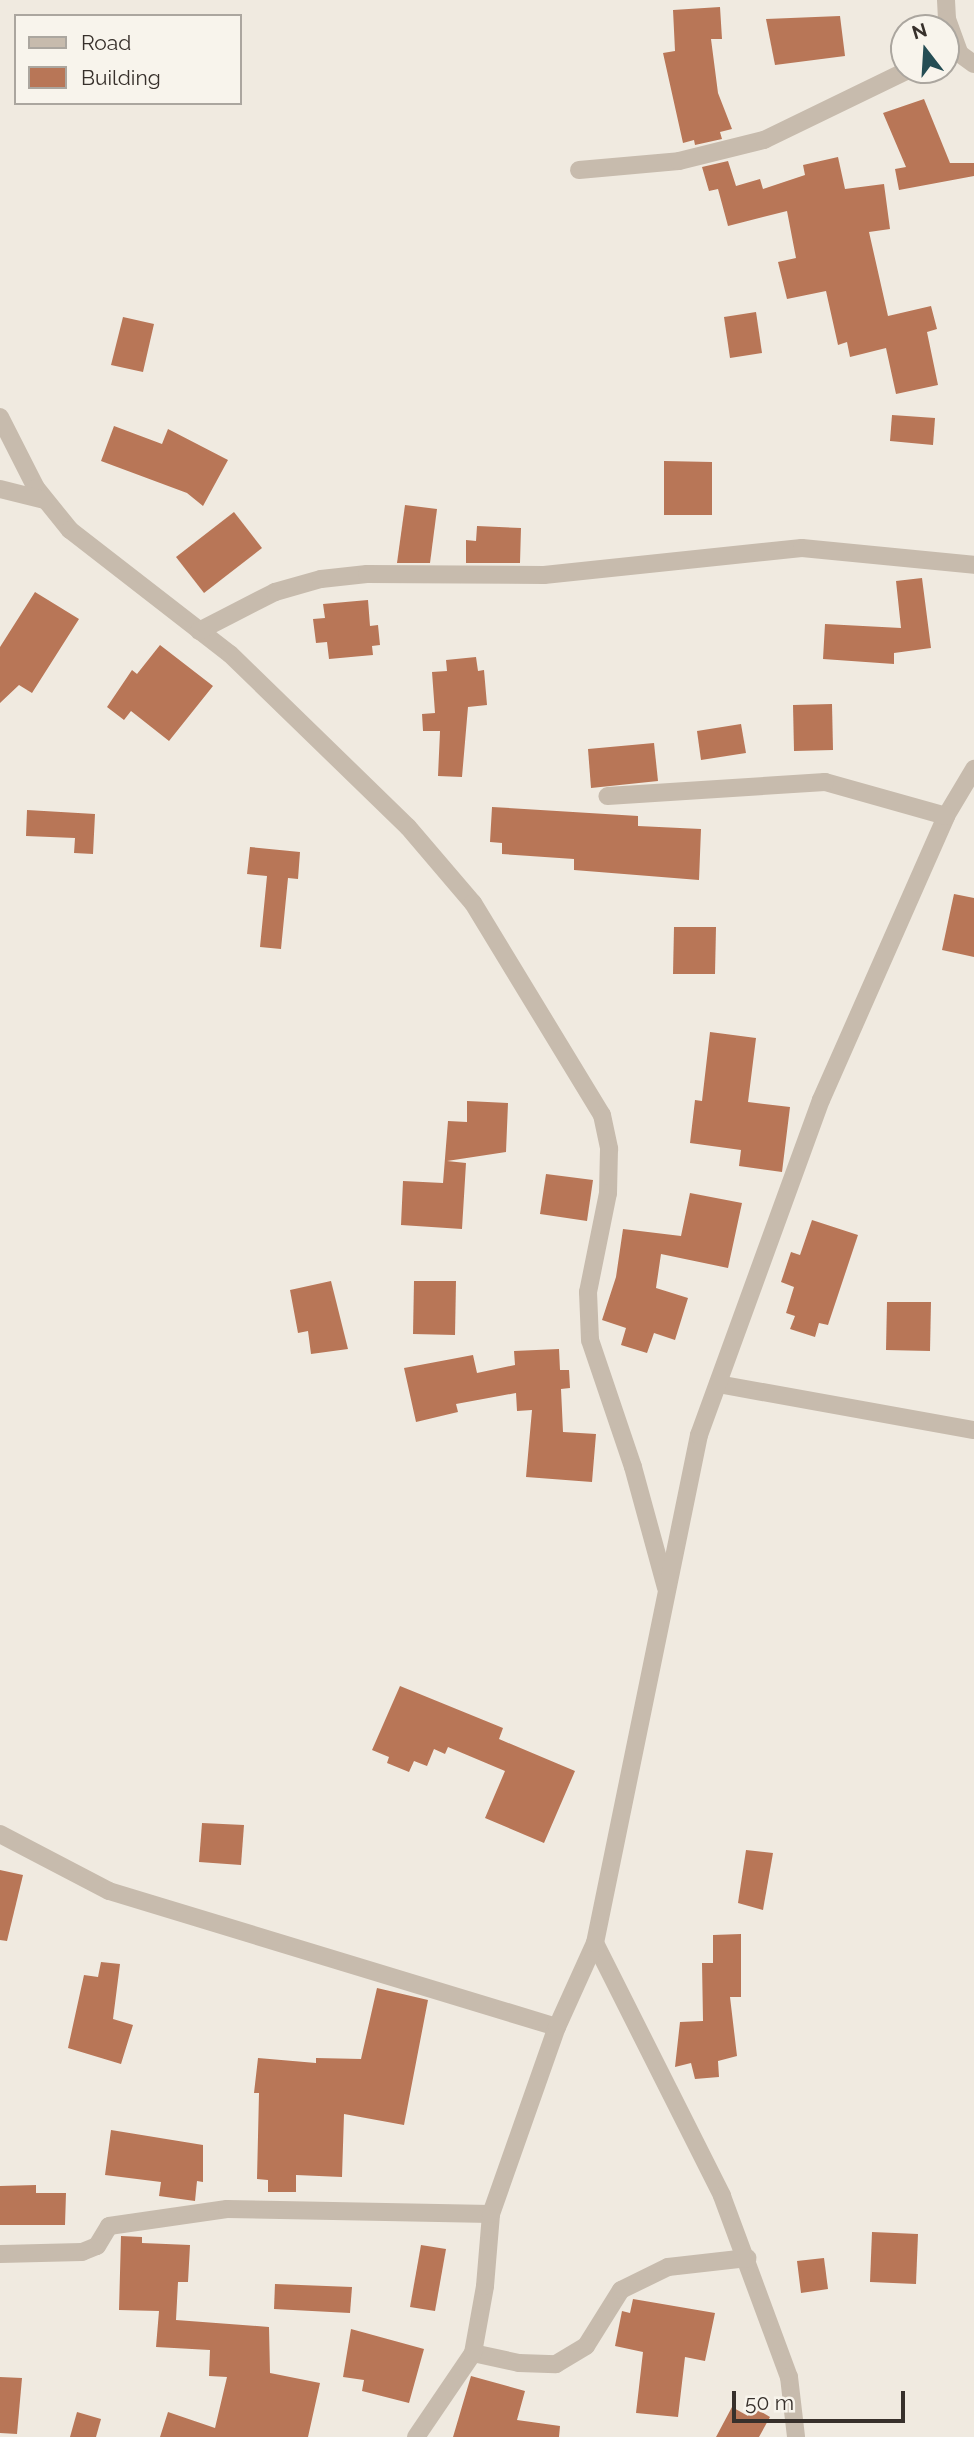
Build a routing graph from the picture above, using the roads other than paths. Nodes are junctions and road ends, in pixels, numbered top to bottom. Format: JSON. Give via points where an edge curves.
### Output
{"nodes":[{"id":1,"x":890,"y":79,"type":"edge"},
{"id":2,"x":579,"y":170,"type":"dead end"},
{"id":3,"x":0,"y":417,"type":"edge"},
{"id":4,"x":0,"y":489,"type":"edge"},
{"id":5,"x":44,"y":500,"type":"junction"},
{"id":6,"x":974,"y":565,"type":"edge"},
{"id":7,"x":199,"y":631,"type":"junction"},
{"id":8,"x":974,"y":769,"type":"edge"},
{"id":9,"x":607,"y":796,"type":"dead end"},
{"id":10,"x":946,"y":816,"type":"junction"},
{"id":11,"x":718,"y":1384,"type":"junction"},
{"id":12,"x":974,"y":1430,"type":"edge"},
{"id":13,"x":667,"y":1592,"type":"junction"},
{"id":14,"x":0,"y":1834,"type":"edge"},
{"id":15,"x":595,"y":1943,"type":"junction"},
{"id":16,"x":557,"y":2027,"type":"junction"},
{"id":17,"x":491,"y":2214,"type":"junction"},
{"id":18,"x":0,"y":2254,"type":"edge"},
{"id":19,"x":747,"y":2258,"type":"junction"},
{"id":20,"x":473,"y":2353,"type":"junction"},
{"id":21,"x":415,"y":2437,"type":"edge"},
{"id":22,"x":796,"y":2437,"type":"edge"}],
"edges":[{"from":1,"to":2,"type":"street","via":[[764,140],[679,161]]},
{"from":3,"to":5,"type":"street"},
{"from":4,"to":5,"type":"street"},
{"from":5,"to":7,"type":"street","via":[[69,530]]},
{"from":6,"to":7,"type":"street","via":[[802,548],[544,575],[367,574],[321,579],[275,592]]},
{"from":7,"to":13,"type":"street","via":[[230,654],[408,827],[473,903],[603,1115],[609,1149],[608,1193],[588,1292],[590,1340],[633,1467]]},
{"from":8,"to":10,"type":"street"},
{"from":9,"to":10,"type":"street","via":[[825,782]]},
{"from":10,"to":11,"type":"street","via":[[821,1100]]},
{"from":11,"to":12,"type":"street"},
{"from":11,"to":13,"type":"street","via":[[699,1434]]},
{"from":13,"to":15,"type":"street"},
{"from":14,"to":16,"type":"street","via":[[109,1891]]},
{"from":15,"to":16,"type":"street"},
{"from":15,"to":19,"type":"street","via":[[722,2196]]},
{"from":16,"to":17,"type":"street"},
{"from":17,"to":18,"type":"street","via":[[227,2208],[109,2226],[97,2246],[82,2252]]},
{"from":17,"to":20,"type":"street"},
{"from":19,"to":20,"type":"street","via":[[668,2267],[621,2290],[586,2346],[556,2364],[519,2363]]},
{"from":19,"to":22,"type":"street","via":[[789,2377]]},
{"from":20,"to":21,"type":"street"}]}
